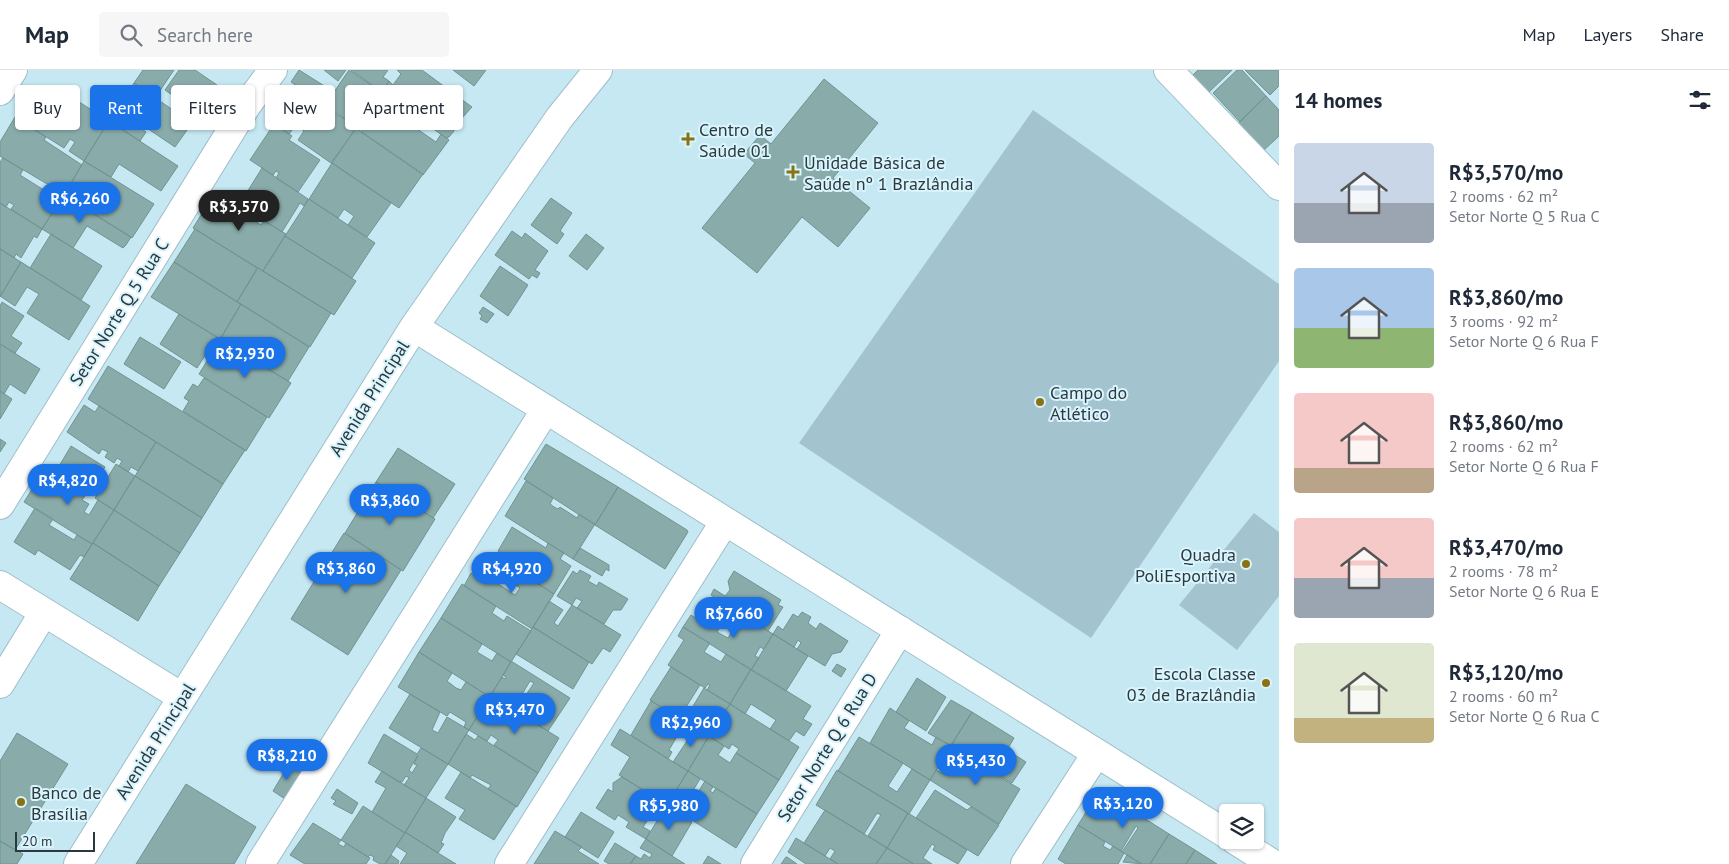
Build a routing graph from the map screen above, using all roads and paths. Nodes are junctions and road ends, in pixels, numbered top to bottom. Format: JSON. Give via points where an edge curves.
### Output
{"nodes":[{"id":1,"x":12,"y":70,"type":"edge"},
{"id":2,"x":273,"y":70,"type":"edge"},
{"id":3,"x":598,"y":70,"type":"edge"},
{"id":4,"x":1168,"y":70,"type":"edge"},
{"id":5,"x":0,"y":91,"type":"edge"},
{"id":6,"x":1277,"y":180,"type":"edge"},
{"id":7,"x":414,"y":327,"type":"junction"},
{"id":8,"x":546,"y":409,"type":"junction"},
{"id":9,"x":0,"y":505,"type":"edge"},
{"id":10,"x":725,"y":521,"type":"junction"},
{"id":11,"x":0,"y":585,"type":"edge"},
{"id":12,"x":44,"y":612,"type":"junction"},
{"id":13,"x":900,"y":630,"type":"junction"},
{"id":14,"x":0,"y":684,"type":"edge"},
{"id":15,"x":182,"y":698,"type":"junction"},
{"id":16,"x":1096,"y":754,"type":"junction"},
{"id":17,"x":1219,"y":829,"type":"edge"},
{"id":18,"x":1249,"y":849,"type":"edge"},
{"id":19,"x":78,"y":864,"type":"edge"},
{"id":20,"x":260,"y":864,"type":"edge"},
{"id":21,"x":509,"y":864,"type":"edge"},
{"id":22,"x":755,"y":864,"type":"edge"},
{"id":23,"x":1025,"y":864,"type":"edge"},
{"id":24,"x":1272,"y":864,"type":"edge"}],
"edges":[{"from":1,"to":5,"type":"street"},
{"from":2,"to":9,"type":"street","name":"Setor Norte Q 5 Rua C","via":[[247,105]]},
{"from":3,"to":7,"type":"street","name":"Avenida Principal","via":[[560,117]]},
{"from":4,"to":6,"type":"street"},
{"from":7,"to":8,"type":"street"},
{"from":7,"to":15,"type":"street","name":"Avenida Principal"},
{"from":8,"to":10,"type":"street"},
{"from":8,"to":20,"type":"street"},
{"from":10,"to":13,"type":"street"},
{"from":10,"to":21,"type":"street"},
{"from":11,"to":12,"type":"street"},
{"from":12,"to":14,"type":"street"},
{"from":12,"to":15,"type":"street"},
{"from":13,"to":16,"type":"street"},
{"from":13,"to":22,"type":"street","name":"Setor Norte Q 6 Rua D"},
{"from":15,"to":19,"type":"street","name":"Avenida Principal"},
{"from":16,"to":17,"type":"street"},
{"from":16,"to":23,"type":"street"},
{"from":18,"to":24,"type":"street"}]}
